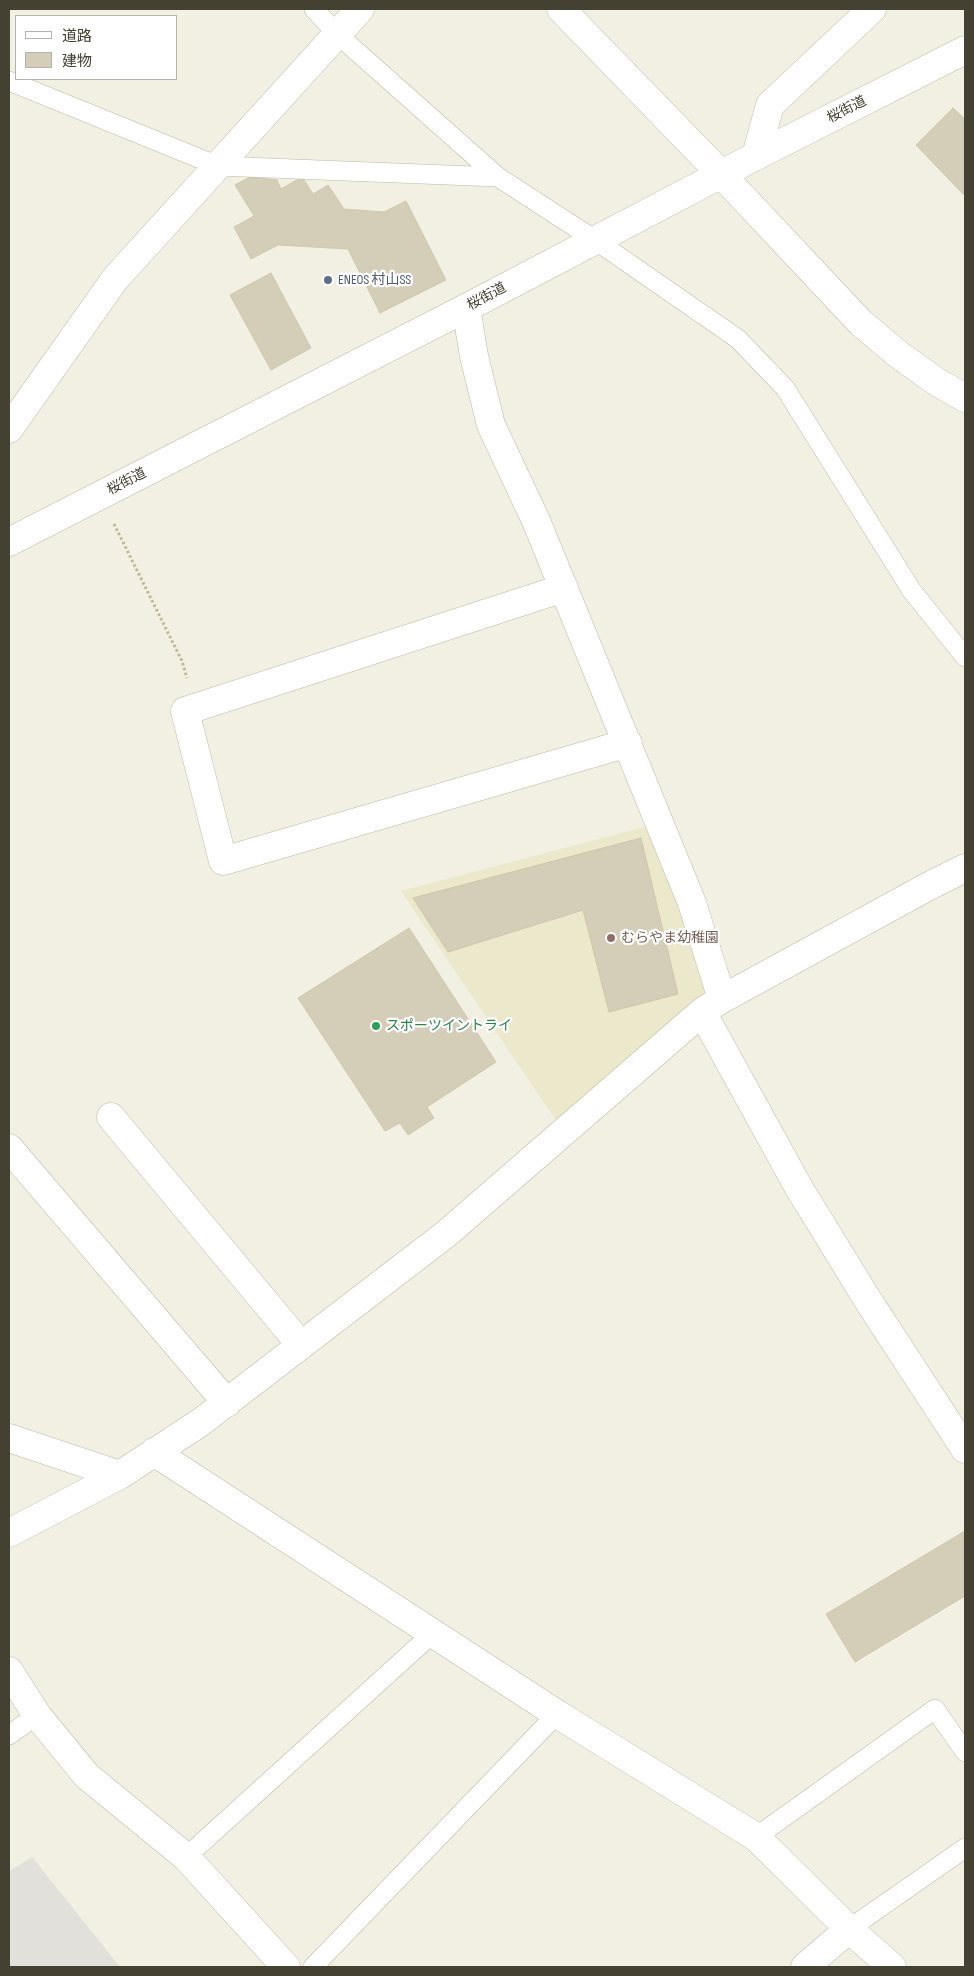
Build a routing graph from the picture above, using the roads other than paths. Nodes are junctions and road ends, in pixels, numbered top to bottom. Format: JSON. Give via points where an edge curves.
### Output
{"nodes":[{"id":1,"x":314,"y":9,"type":"edge"},
{"id":2,"x":360,"y":9,"type":"edge"},
{"id":3,"x":561,"y":9,"type":"edge"},
{"id":4,"x":872,"y":9,"type":"edge"},
{"id":5,"x":338,"y":34,"type":"junction"},
{"id":6,"x":965,"y":50,"type":"edge"},
{"id":7,"x":9,"y":81,"type":"edge"},
{"id":8,"x":756,"y":156,"type":"junction"},
{"id":9,"x":218,"y":166,"type":"junction"},
{"id":10,"x":721,"y":174,"type":"junction"},
{"id":11,"x":498,"y":177,"type":"junction"},
{"id":12,"x":595,"y":240,"type":"junction"},
{"id":13,"x":466,"y":308,"type":"junction"},
{"id":14,"x":965,"y":398,"type":"edge"},
{"id":15,"x":9,"y":429,"type":"edge"},
{"id":16,"x":9,"y":542,"type":"edge"},
{"id":17,"x":564,"y":588,"type":"junction"},
{"id":18,"x":965,"y":657,"type":"edge"},
{"id":19,"x":628,"y":743,"type":"junction"},
{"id":20,"x":965,"y":868,"type":"edge"},
{"id":21,"x":712,"y":1005,"type":"junction"},
{"id":22,"x":111,"y":1118,"type":"dead end"},
{"id":23,"x":9,"y":1148,"type":"edge"},
{"id":24,"x":301,"y":1345,"type":"junction"},
{"id":25,"x":227,"y":1403,"type":"junction"},
{"id":26,"x":9,"y":1438,"type":"edge"},
{"id":27,"x":965,"y":1449,"type":"edge"},
{"id":28,"x":154,"y":1452,"type":"junction"},
{"id":29,"x":120,"y":1475,"type":"junction"},
{"id":30,"x":9,"y":1533,"type":"edge"},
{"id":31,"x":433,"y":1633,"type":"junction"},
{"id":32,"x":9,"y":1671,"type":"edge"},
{"id":33,"x":557,"y":1714,"type":"junction"},
{"id":34,"x":37,"y":1715,"type":"junction"},
{"id":35,"x":9,"y":1735,"type":"edge"},
{"id":36,"x":965,"y":1752,"type":"edge"},
{"id":37,"x":756,"y":1837,"type":"junction"},
{"id":38,"x":965,"y":1848,"type":"edge"},
{"id":39,"x":186,"y":1857,"type":"junction"},
{"id":40,"x":849,"y":1930,"type":"junction"},
{"id":41,"x":286,"y":1967,"type":"edge"},
{"id":42,"x":313,"y":1967,"type":"edge"},
{"id":43,"x":806,"y":1967,"type":"edge"},
{"id":44,"x":892,"y":1967,"type":"edge"}],
"edges":[{"from":1,"to":5,"type":"lane"},
{"from":2,"to":5,"type":"street"},
{"from":3,"to":10,"type":"street"},
{"from":4,"to":8,"type":"street","via":[[770,105]]},
{"from":5,"to":9,"type":"street"},
{"from":5,"to":11,"type":"lane"},
{"from":6,"to":8,"type":"street","name":"桜街道"},
{"from":7,"to":9,"type":"lane"},
{"from":8,"to":10,"type":"street","name":"桜街道"},
{"from":9,"to":11,"type":"lane"},
{"from":9,"to":15,"type":"street","via":[[115,279]]},
{"from":10,"to":12,"type":"street","name":"桜街道"},
{"from":10,"to":14,"type":"street","via":[[861,323],[899,355]]},
{"from":11,"to":12,"type":"lane"},
{"from":12,"to":13,"type":"street","name":"桜街道"},
{"from":12,"to":18,"type":"lane","via":[[738,339],[785,388],[912,591]]},
{"from":13,"to":16,"type":"street","name":"桜街道"},
{"from":13,"to":17,"type":"street","via":[[491,425]]},
{"from":17,"to":19,"type":"street"},
{"from":17,"to":19,"type":"street","via":[[185,712],[223,861]]},
{"from":19,"to":21,"type":"street","via":[[692,903]]},
{"from":20,"to":21,"type":"street"},
{"from":21,"to":24,"type":"street","via":[[446,1234]]},
{"from":21,"to":27,"type":"street","via":[[799,1188]]},
{"from":22,"to":24,"type":"street"},
{"from":23,"to":25,"type":"street"},
{"from":24,"to":25,"type":"street"},
{"from":25,"to":28,"type":"street"},
{"from":26,"to":29,"type":"street"},
{"from":28,"to":29,"type":"street"},
{"from":28,"to":31,"type":"street"},
{"from":29,"to":30,"type":"street"},
{"from":31,"to":33,"type":"street"},
{"from":31,"to":39,"type":"lane"},
{"from":32,"to":34,"type":"street"},
{"from":33,"to":37,"type":"street"},
{"from":33,"to":42,"type":"lane"},
{"from":34,"to":35,"type":"lane"},
{"from":34,"to":39,"type":"street","via":[[87,1776]]},
{"from":36,"to":37,"type":"lane","via":[[935,1709]]},
{"from":37,"to":40,"type":"street"},
{"from":38,"to":40,"type":"lane"},
{"from":39,"to":41,"type":"street"},
{"from":40,"to":43,"type":"street"},
{"from":40,"to":44,"type":"street"}]}
